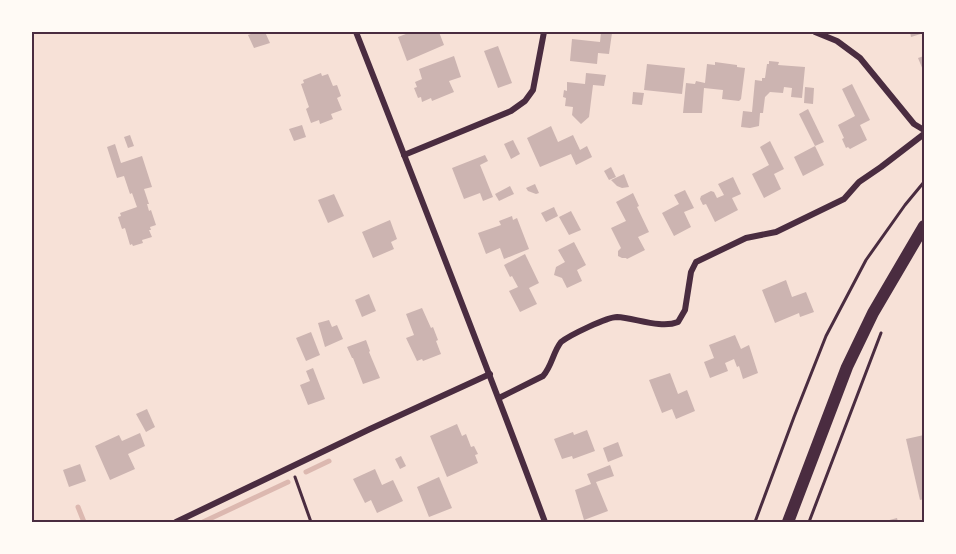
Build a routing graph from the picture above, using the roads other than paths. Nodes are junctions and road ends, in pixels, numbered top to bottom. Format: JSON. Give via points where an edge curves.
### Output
{"nodes":[{"id":1,"x":356,"y":32,"type":"edge"},
{"id":2,"x":544,"y":32,"type":"edge"},
{"id":3,"x":815,"y":32,"type":"edge"},
{"id":4,"x":924,"y":132,"type":"edge"},
{"id":5,"x":404,"y":155,"type":"junction"},
{"id":6,"x":924,"y":226,"type":"edge"},
{"id":7,"x":490,"y":374,"type":"junction"},
{"id":8,"x":499,"y":398,"type":"junction"},
{"id":9,"x":176,"y":522,"type":"edge"},
{"id":10,"x":545,"y":522,"type":"edge"},
{"id":11,"x":788,"y":522,"type":"edge"}],
"edges":[{"from":1,"to":5,"type":"street"},
{"from":2,"to":5,"type":"street","via":[[533,90],[525,101],[511,111]]},
{"from":3,"to":4,"type":"street","via":[[860,58]]},
{"from":4,"to":8,"type":"street","via":[[844,199],[776,232],[746,238],[696,262],[685,310],[678,322],[668,325],[608,318],[561,342],[543,376]]},
{"from":5,"to":7,"type":"street"},
{"from":6,"to":11,"type":"main road","via":[[873,313],[847,368]]},
{"from":7,"to":8,"type":"street"},
{"from":7,"to":9,"type":"street"},
{"from":8,"to":10,"type":"street"}]}
